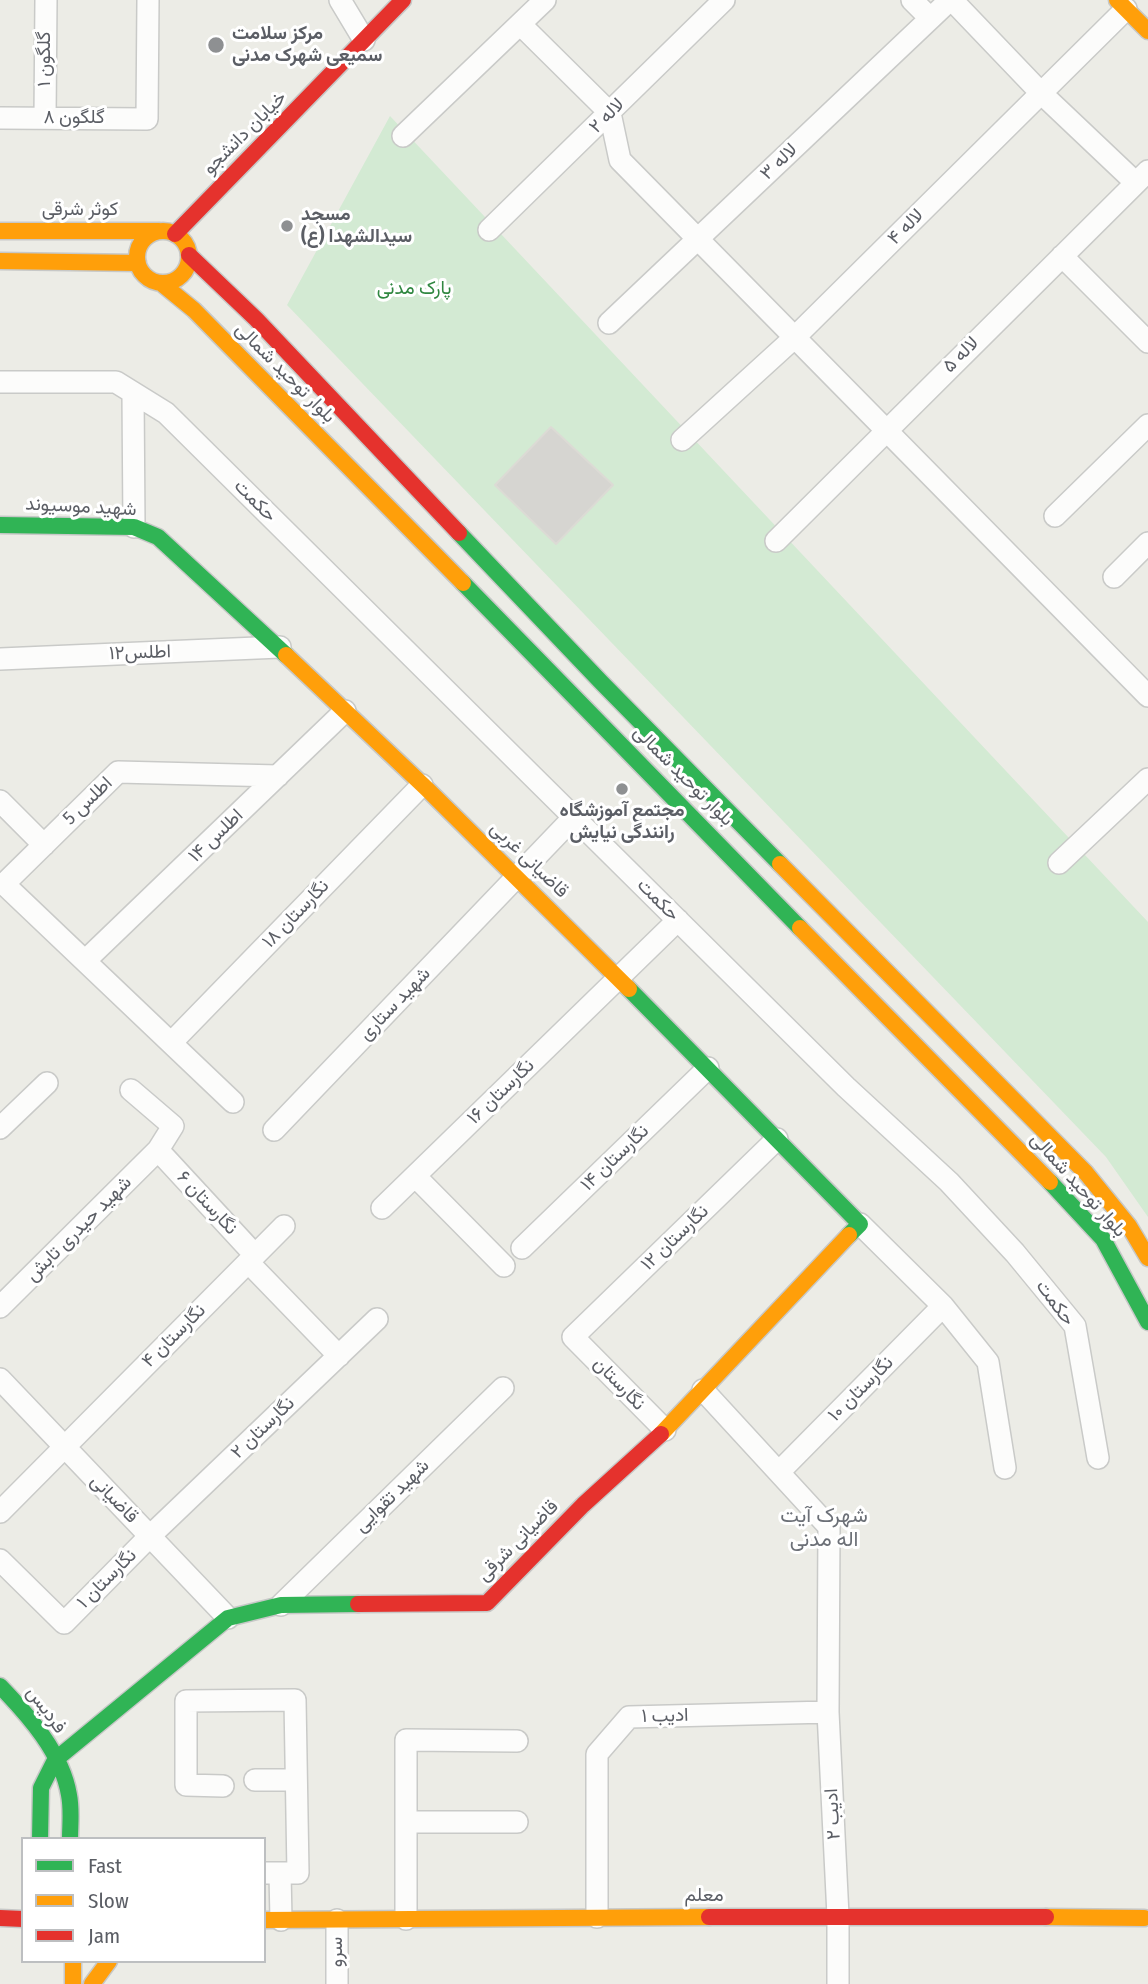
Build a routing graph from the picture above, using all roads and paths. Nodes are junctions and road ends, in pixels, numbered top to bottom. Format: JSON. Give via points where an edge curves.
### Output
{"nodes":[{"id":1,"x":46,"y":0,"type":"edge"},
{"id":2,"x":148,"y":0,"type":"edge"},
{"id":3,"x":340,"y":0,"type":"edge"},
{"id":4,"x":403,"y":0,"type":"edge"},
{"id":5,"x":545,"y":0,"type":"edge"},
{"id":6,"x":724,"y":0,"type":"edge"},
{"id":7,"x":912,"y":0,"type":"edge"},
{"id":8,"x":951,"y":0,"type":"edge"},
{"id":9,"x":1121,"y":5,"type":"edge"},
{"id":10,"x":930,"y":18,"type":"junction"},
{"id":11,"x":520,"y":24,"type":"junction"},
{"id":12,"x":1148,"y":31,"type":"edge"},
{"id":13,"x":364,"y":40,"type":"junction"},
{"id":14,"x":1041,"y":93,"type":"junction"},
{"id":15,"x":610,"y":113,"type":"junction"},
{"id":16,"x":0,"y":118,"type":"edge"},
{"id":17,"x":45,"y":118,"type":"junction"},
{"id":18,"x":403,"y":135,"type":"dead end"},
{"id":19,"x":1142,"y":177,"type":"edge"},
{"id":20,"x":489,"y":230,"type":"dead end"},
{"id":21,"x":0,"y":231,"type":"edge"},
{"id":22,"x":167,"y":233,"type":"junction"},
{"id":23,"x":697,"y":240,"type":"junction"},
{"id":24,"x":189,"y":255,"type":"junction"},
{"id":25,"x":1062,"y":256,"type":"junction"},
{"id":26,"x":0,"y":261,"type":"edge"},
{"id":27,"x":138,"y":263,"type":"junction"},
{"id":28,"x":161,"y":282,"type":"junction"},
{"id":29,"x":609,"y":323,"type":"dead end"},
{"id":30,"x":794,"y":338,"type":"junction"},
{"id":31,"x":1148,"y":342,"type":"edge"},
{"id":32,"x":0,"y":382,"type":"edge"},
{"id":33,"x":134,"y":393,"type":"junction"},
{"id":34,"x":1148,"y":425,"type":"edge"},
{"id":35,"x":886,"y":430,"type":"junction"},
{"id":36,"x":682,"y":440,"type":"dead end"},
{"id":37,"x":1055,"y":516,"type":"dead end"},
{"id":38,"x":0,"y":525,"type":"edge"},
{"id":39,"x":134,"y":527,"type":"junction"},
{"id":40,"x":158,"y":537,"type":"joint"},
{"id":41,"x":776,"y":541,"type":"dead end"},
{"id":42,"x":1148,"y":543,"type":"edge"},
{"id":43,"x":1114,"y":577,"type":"dead end"},
{"id":44,"x":281,"y":647,"type":"junction"},
{"id":45,"x":0,"y":659,"type":"edge"},
{"id":46,"x":1148,"y":696,"type":"edge"},
{"id":47,"x":345,"y":711,"type":"junction"},
{"id":48,"x":278,"y":775,"type":"junction"},
{"id":49,"x":1148,"y":779,"type":"edge"},
{"id":50,"x":422,"y":785,"type":"junction"},
{"id":51,"x":0,"y":801,"type":"edge"},
{"id":52,"x":574,"y":817,"type":"junction"},
{"id":53,"x":44,"y":845,"type":"junction"},
{"id":54,"x":1059,"y":863,"type":"dead end"},
{"id":55,"x":516,"y":877,"type":"junction"},
{"id":56,"x":678,"y":920,"type":"junction"},
{"id":57,"x":86,"y":960,"type":"junction"},
{"id":58,"x":620,"y":977,"type":"junction"},
{"id":59,"x":171,"y":1044,"type":"junction"},
{"id":60,"x":708,"y":1068,"type":"junction"},
{"id":61,"x":47,"y":1083,"type":"dead end"},
{"id":62,"x":131,"y":1090,"type":"dead end"},
{"id":63,"x":233,"y":1102,"type":"dead end"},
{"id":64,"x":4,"y":1115,"type":"edge"},
{"id":65,"x":274,"y":1130,"type":"dead end"},
{"id":66,"x":777,"y":1139,"type":"junction"},
{"id":67,"x":158,"y":1150,"type":"junction"},
{"id":68,"x":415,"y":1176,"type":"junction"},
{"id":69,"x":382,"y":1208,"type":"dead end"},
{"id":70,"x":860,"y":1224,"type":"junction"},
{"id":71,"x":284,"y":1226,"type":"dead end"},
{"id":72,"x":522,"y":1248,"type":"dead end"},
{"id":73,"x":1148,"y":1258,"type":"edge"},
{"id":74,"x":252,"y":1259,"type":"junction"},
{"id":75,"x":504,"y":1266,"type":"dead end"},
{"id":76,"x":0,"y":1307,"type":"edge"},
{"id":77,"x":943,"y":1307,"type":"junction"},
{"id":78,"x":377,"y":1319,"type":"dead end"},
{"id":79,"x":1148,"y":1322,"type":"edge"},
{"id":80,"x":573,"y":1337,"type":"joint"},
{"id":81,"x":339,"y":1356,"type":"junction"},
{"id":82,"x":0,"y":1379,"type":"edge"},
{"id":83,"x":503,"y":1388,"type":"dead end"},
{"id":84,"x":703,"y":1390,"type":"junction"},
{"id":85,"x":665,"y":1430,"type":"junction"},
{"id":86,"x":64,"y":1447,"type":"junction"},
{"id":87,"x":1098,"y":1458,"type":"dead end"},
{"id":88,"x":1005,"y":1468,"type":"dead end"},
{"id":89,"x":779,"y":1472,"type":"junction"},
{"id":90,"x":0,"y":1512,"type":"edge"},
{"id":91,"x":150,"y":1536,"type":"junction"},
{"id":92,"x":0,"y":1560,"type":"edge"},
{"id":93,"x":281,"y":1605,"type":"junction"},
{"id":94,"x":228,"y":1618,"type":"junction"},
{"id":95,"x":0,"y":1686,"type":"edge"},
{"id":96,"x":828,"y":1712,"type":"junction"},
{"id":97,"x":517,"y":1741,"type":"dead end"},
{"id":98,"x":55,"y":1760,"type":"junction"},
{"id":99,"x":255,"y":1780,"type":"dead end"},
{"id":100,"x":296,"y":1780,"type":"junction"},
{"id":101,"x":223,"y":1786,"type":"dead end"},
{"id":102,"x":406,"y":1822,"type":"junction"},
{"id":103,"x":517,"y":1822,"type":"dead end"},
{"id":104,"x":40,"y":1837,"type":"edge"},
{"id":105,"x":70,"y":1837,"type":"edge"},
{"id":106,"x":272,"y":1873,"type":"edge"},
{"id":107,"x":838,"y":1916,"type":"junction"},
{"id":108,"x":597,"y":1917,"type":"junction"},
{"id":109,"x":0,"y":1918,"type":"edge"},
{"id":110,"x":1145,"y":1918,"type":"edge"},
{"id":111,"x":21,"y":1919,"type":"edge"},
{"id":112,"x":406,"y":1919,"type":"junction"},
{"id":113,"x":273,"y":1920,"type":"edge"},
{"id":114,"x":337,"y":1920,"type":"junction"},
{"id":115,"x":73,"y":1963,"type":"edge"},
{"id":116,"x":108,"y":1963,"type":"edge"},
{"id":117,"x":73,"y":1984,"type":"edge"},
{"id":118,"x":92,"y":1984,"type":"edge"},
{"id":119,"x":337,"y":1984,"type":"edge"},
{"id":120,"x":838,"y":1984,"type":"edge"}],
"edges":[{"from":1,"to":17,"type":"street","name":"گلگون ۱"},
{"from":2,"to":17,"type":"street","name":"گلگون ۸","via":[[147,119]]},
{"from":3,"to":13,"type":"street"},
{"from":4,"to":13,"type":"street","name":"خیابان دانشجو"},
{"from":5,"to":11,"type":"street"},
{"from":6,"to":15,"type":"street","name":"لاله ۲"},
{"from":7,"to":10,"type":"street"},
{"from":8,"to":10,"type":"street","name":"لاله ۳"},
{"from":8,"to":14,"type":"street"},
{"from":9,"to":12,"type":"street"},
{"from":9,"to":14,"type":"street","name":"لاله ۴"},
{"from":10,"to":23,"type":"street","name":"لاله ۳"},
{"from":11,"to":15,"type":"street"},
{"from":11,"to":18,"type":"street"},
{"from":13,"to":22,"type":"street","name":"خیابان دانشجو"},
{"from":14,"to":19,"type":"street"},
{"from":14,"to":30,"type":"street","name":"لاله ۴"},
{"from":15,"to":20,"type":"street","name":"لاله ۲"},
{"from":15,"to":23,"type":"street","via":[[620,160]]},
{"from":16,"to":17,"type":"street","name":"گلگون ۸"},
{"from":19,"to":25,"type":"street","name":"لاله ۵"},
{"from":21,"to":22,"type":"street","name":"کوثر شرقی"},
{"from":22,"to":24,"type":"street","via":[[186,245]]},
{"from":22,"to":27,"type":"street","via":[[149,235],[141,243]]},
{"from":23,"to":29,"type":"street","name":"لاله ۳"},
{"from":23,"to":30,"type":"street"},
{"from":24,"to":28,"type":"street","via":[[181,275]]},
{"from":24,"to":73,"type":"street","name":"بلوار توحید شمالی","via":[[256,319],[601,682],[1086,1173],[1129,1226]]},
{"from":25,"to":31,"type":"street"},
{"from":25,"to":35,"type":"street","name":"لاله ۵"},
{"from":26,"to":27,"type":"street"},
{"from":27,"to":28,"type":"street","via":[[151,280]]},
{"from":28,"to":79,"type":"street","name":"بلوار توحید شمالی","via":[[214,330],[1063,1195],[1102,1240]]},
{"from":30,"to":35,"type":"street"},
{"from":30,"to":36,"type":"street","name":"لاله ۴"},
{"from":32,"to":33,"type":"street","name":"حکمت","via":[[116,382]]},
{"from":33,"to":39,"type":"street"},
{"from":33,"to":52,"type":"street","name":"حکمت","via":[[166,413]]},
{"from":34,"to":37,"type":"street"},
{"from":35,"to":41,"type":"street","name":"لاله ۵"},
{"from":35,"to":46,"type":"street"},
{"from":38,"to":39,"type":"street","name":"شهید موسیوند"},
{"from":39,"to":40,"type":"street","name":"شهید موسیوند"},
{"from":40,"to":44,"type":"street","name":"قاضیانی غربی"},
{"from":42,"to":43,"type":"street"},
{"from":44,"to":45,"type":"street","name":"اطلس۱۲"},
{"from":44,"to":47,"type":"street","name":"قاضیانی غربی"},
{"from":47,"to":48,"type":"street","name":"اطلس ۱۴"},
{"from":47,"to":50,"type":"street","name":"قاضیانی غربی"},
{"from":48,"to":53,"type":"street","name":"اطلس 5","via":[[118,772]]},
{"from":48,"to":57,"type":"street","name":"اطلس ۱۴"},
{"from":49,"to":54,"type":"street"},
{"from":50,"to":55,"type":"street","name":"قاضیانی غربی"},
{"from":50,"to":59,"type":"street","name":"نگارستان ۱۸"},
{"from":51,"to":53,"type":"street"},
{"from":52,"to":55,"type":"street","name":"شهید ستاری"},
{"from":52,"to":56,"type":"street","name":"حکمت"},
{"from":53,"to":57,"type":"street","name":"اطلس 5","via":[[4,884]]},
{"from":55,"to":58,"type":"street","name":"قاضیانی غربی"},
{"from":55,"to":65,"type":"street","name":"شهید ستاری"},
{"from":56,"to":58,"type":"street","name":"نگارستان ۱۶"},
{"from":56,"to":87,"type":"street","name":"حکمت","via":[[949,1182],[1015,1252],[1075,1326]]},
{"from":57,"to":59,"type":"street"},
{"from":58,"to":60,"type":"street","name":"قاضیانی غربی"},
{"from":58,"to":68,"type":"street","name":"نگارستان ۱۶"},
{"from":59,"to":63,"type":"street"},
{"from":60,"to":66,"type":"street","name":"قاضیانی غربی"},
{"from":60,"to":72,"type":"street","name":"نگارستان ۱۴"},
{"from":61,"to":64,"type":"street"},
{"from":62,"to":67,"type":"street","via":[[173,1126]]},
{"from":66,"to":70,"type":"street","name":"قاضیانی غربی"},
{"from":66,"to":80,"type":"street","name":"نگارستان ۱۲"},
{"from":67,"to":74,"type":"street","name":"نگارستان ۶"},
{"from":67,"to":76,"type":"street","name":"شهید حیدری تابش"},
{"from":68,"to":69,"type":"street","name":"نگارستان ۱۶"},
{"from":68,"to":75,"type":"street"},
{"from":70,"to":77,"type":"street"},
{"from":70,"to":84,"type":"street","name":"قاضیانی شرقی"},
{"from":71,"to":74,"type":"street","name":"نگارستان ۴"},
{"from":74,"to":81,"type":"street","name":"نگارستان ۶"},
{"from":74,"to":86,"type":"street","name":"نگارستان ۴"},
{"from":77,"to":88,"type":"street","via":[[988,1362]]},
{"from":77,"to":89,"type":"street","name":"نگارستان ۱۰"},
{"from":78,"to":81,"type":"street","name":"نگارستان ۲"},
{"from":80,"to":85,"type":"street","name":"نگارستان"},
{"from":81,"to":91,"type":"street","name":"نگارستان ۲"},
{"from":82,"to":86,"type":"street","name":"قاضیانی"},
{"from":83,"to":93,"type":"street","name":"شهید تقوایی"},
{"from":84,"to":85,"type":"street","name":"قاضیانی شرقی"},
{"from":84,"to":89,"type":"street","name":"ادیب ۲"},
{"from":85,"to":93,"type":"street","name":"قاضیانی شرقی","via":[[487,1603]]},
{"from":86,"to":90,"type":"street","name":"نگارستان ۴"},
{"from":86,"to":91,"type":"street","name":"قاضیانی"},
{"from":89,"to":96,"type":"street","name":"ادیب ۲","via":[[830,1527]]},
{"from":91,"to":92,"type":"street","name":"نگارستان ۱","via":[[64,1623]]},
{"from":91,"to":94,"type":"street","name":"قاضیانی"},
{"from":93,"to":94,"type":"street","name":"قاضیانی شرقی"},
{"from":94,"to":98,"type":"street","name":"قاضیانی شرقی"},
{"from":95,"to":98,"type":"street","name":"فردیس","via":[[36,1727]]},
{"from":96,"to":107,"type":"street","name":"ادیب ۲"},
{"from":96,"to":108,"type":"street","name":"ادیب ۱","via":[[629,1717],[597,1754]]},
{"from":97,"to":102,"type":"street","via":[[406,1740]]},
{"from":98,"to":104,"type":"street","name":"فردیس","via":[[41,1788]]},
{"from":98,"to":105,"type":"street","name":"فردیس","via":[[68,1790]]},
{"from":99,"to":100,"type":"street"},
{"from":100,"to":101,"type":"street","via":[[295,1700],[186,1701],[186,1785]]},
{"from":100,"to":106,"type":"street","via":[[298,1873]]},
{"from":102,"to":103,"type":"street"},
{"from":102,"to":112,"type":"street"},
{"from":106,"to":113,"type":"street"},
{"from":107,"to":108,"type":"street","name":"معلم"},
{"from":107,"to":110,"type":"street","name":"معلم"},
{"from":107,"to":120,"type":"street","name":"ادیب ۲"},
{"from":108,"to":112,"type":"street","name":"معلم"},
{"from":109,"to":111,"type":"street"},
{"from":112,"to":114,"type":"street","name":"معلم"},
{"from":113,"to":114,"type":"street","name":"معلم"},
{"from":114,"to":119,"type":"street","name":"سرو"},
{"from":115,"to":117,"type":"street"},
{"from":116,"to":118,"type":"street"}]}
